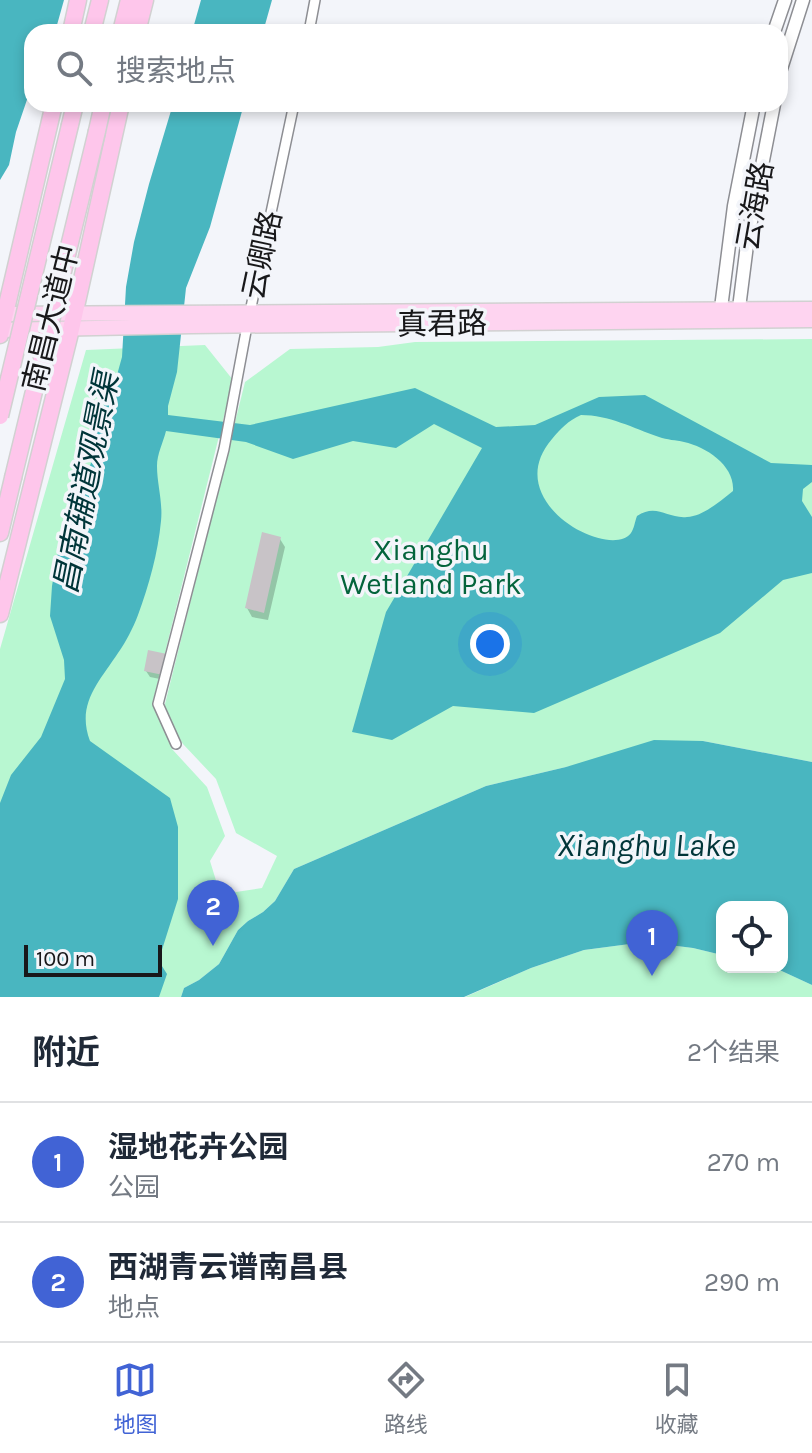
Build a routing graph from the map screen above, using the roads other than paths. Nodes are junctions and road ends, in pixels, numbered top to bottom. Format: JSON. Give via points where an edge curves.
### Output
{"nodes":[{"id":1,"x":78,"y":0,"type":"edge"},
{"id":2,"x":100,"y":0,"type":"edge"},
{"id":3,"x":129,"y":0,"type":"edge"},
{"id":4,"x":145,"y":0,"type":"edge"},
{"id":5,"x":315,"y":0,"type":"edge"},
{"id":6,"x":785,"y":0,"type":"edge"},
{"id":7,"x":803,"y":0,"type":"edge"},
{"id":8,"x":73,"y":24,"type":"edge"},
{"id":9,"x":94,"y":24,"type":"edge"},
{"id":10,"x":123,"y":24,"type":"edge"},
{"id":11,"x":139,"y":24,"type":"edge"},
{"id":12,"x":310,"y":24,"type":"edge"},
{"id":13,"x":777,"y":24,"type":"edge"},
{"id":14,"x":788,"y":47,"type":"edge"},
{"id":15,"x":52,"y":112,"type":"edge"},
{"id":16,"x":73,"y":112,"type":"edge"},
{"id":17,"x":101,"y":112,"type":"edge"},
{"id":18,"x":119,"y":112,"type":"edge"},
{"id":19,"x":292,"y":112,"type":"edge"},
{"id":20,"x":752,"y":112,"type":"edge"},
{"id":21,"x":772,"y":112,"type":"edge"},
{"id":22,"x":16,"y":264,"type":"junction"},
{"id":23,"x":0,"y":294,"type":"edge"},
{"id":24,"x":721,"y":308,"type":"junction"},
{"id":25,"x":739,"y":308,"type":"junction"},
{"id":26,"x":812,"y":309,"type":"edge"},
{"id":27,"x":249,"y":319,"type":"junction"},
{"id":28,"x":812,"y":320,"type":"edge"},
{"id":29,"x":73,"y":321,"type":"junction"},
{"id":30,"x":1,"y":325,"type":"edge"},
{"id":31,"x":0,"y":416,"type":"edge"},
{"id":32,"x":0,"y":533,"type":"edge"},
{"id":33,"x":0,"y":614,"type":"edge"},
{"id":34,"x":176,"y":744,"type":"dead end"}],
"edges":[{"from":1,"to":8,"type":"highway"},
{"from":2,"to":9,"type":"highway"},
{"from":3,"to":10,"type":"highway"},
{"from":4,"to":11,"type":"highway"},
{"from":5,"to":12,"type":"street"},
{"from":6,"to":13,"type":"street"},
{"from":7,"to":14,"type":"street"},
{"from":15,"to":22,"type":"highway"},
{"from":16,"to":31,"type":"highway","name":"南昌大道中","bridge":true},
{"from":17,"to":32,"type":"highway","name":"南昌大道中","bridge":true},
{"from":18,"to":29,"type":"highway"},
{"from":19,"to":27,"type":"street","name":"云卿路"},
{"from":20,"to":24,"type":"street","name":"云海路"},
{"from":21,"to":25,"type":"street","name":"云海路"},
{"from":22,"to":23,"type":"highway"},
{"from":22,"to":30,"type":"highway"},
{"from":24,"to":25,"type":"main road","name":"真君路"},
{"from":24,"to":27,"type":"main road","name":"真君路"},
{"from":25,"to":26,"type":"main road","name":"真君路"},
{"from":27,"to":28,"type":"main road","name":"真君路"},
{"from":27,"to":29,"type":"main road","name":"真君路"},
{"from":27,"to":34,"type":"street","name":"云卿路","via":[[224,449],[158,704]]},
{"from":29,"to":30,"type":"main road","name":"真君路"},
{"from":29,"to":33,"type":"highway"}]}
